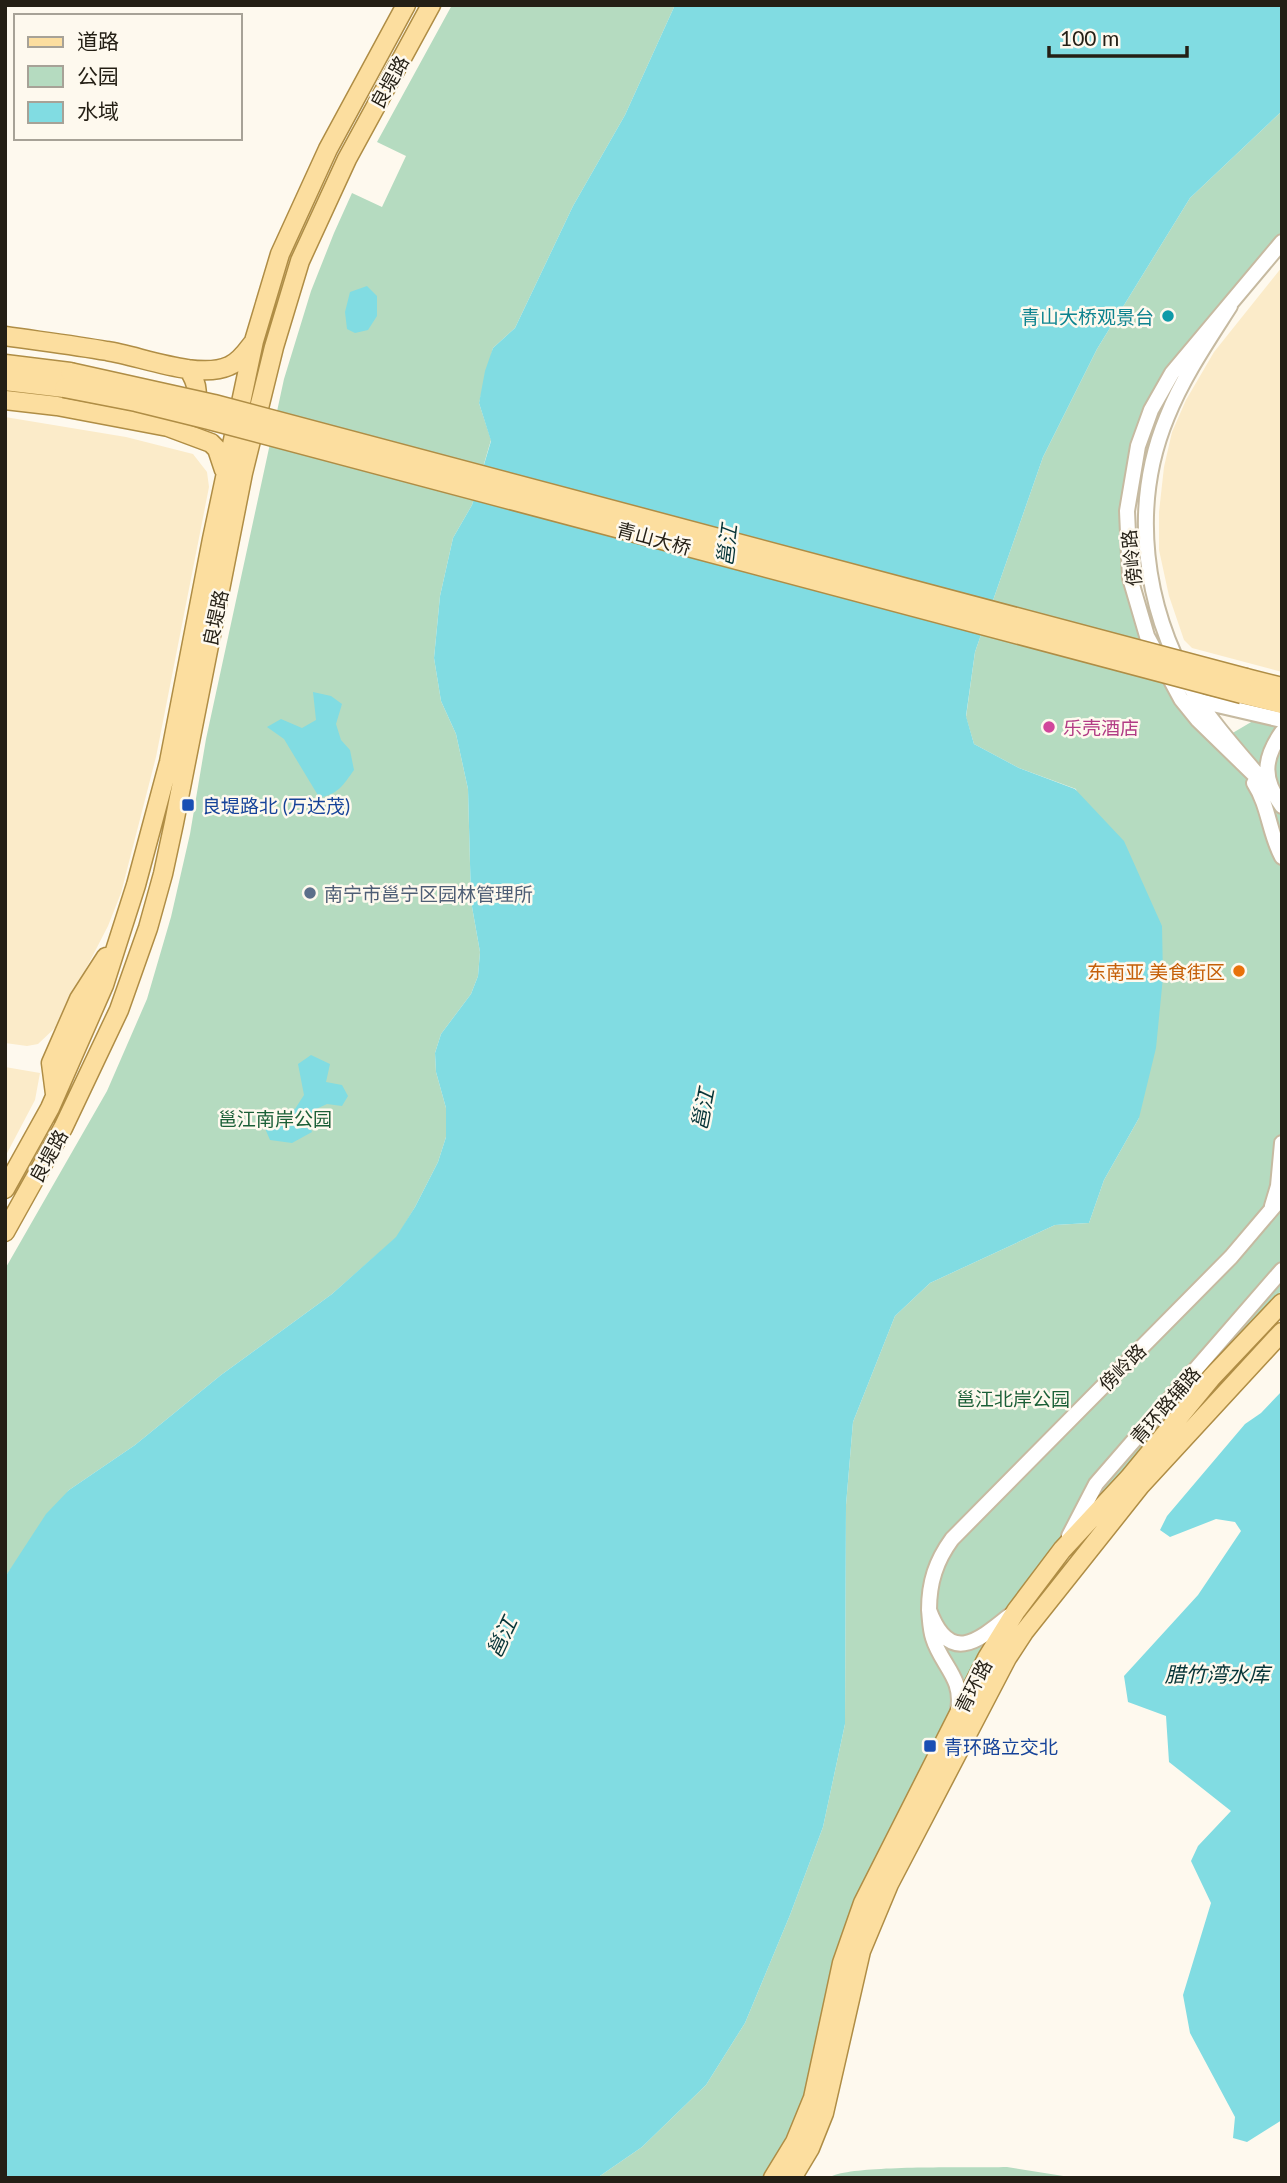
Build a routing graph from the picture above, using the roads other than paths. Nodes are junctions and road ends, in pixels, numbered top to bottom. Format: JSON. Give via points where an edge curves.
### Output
{"nodes":[{"id":1,"x":406,"y":5,"type":"edge"},
{"id":2,"x":430,"y":5,"type":"edge"},
{"id":3,"x":1282,"y":242,"type":"edge"},
{"id":4,"x":1230,"y":306,"type":"junction"},
{"id":5,"x":5,"y":336,"type":"edge"},
{"id":6,"x":254,"y":341,"type":"junction"},
{"id":7,"x":5,"y":363,"type":"edge"},
{"id":8,"x":188,"y":369,"type":"junction"},
{"id":9,"x":67,"y":380,"type":"junction"},
{"id":10,"x":5,"y":381,"type":"edge"},
{"id":11,"x":5,"y":400,"type":"edge"},
{"id":12,"x":167,"y":427,"type":"junction"},
{"id":13,"x":225,"y":473,"type":"junction"},
{"id":14,"x":212,"y":539,"type":"junction"},
{"id":15,"x":230,"y":542,"type":"junction"},
{"id":16,"x":1174,"y":653,"type":"junction"},
{"id":17,"x":1282,"y":685,"type":"edge"},
{"id":18,"x":1244,"y":686,"type":"junction"},
{"id":19,"x":1200,"y":701,"type":"junction"},
{"id":20,"x":1282,"y":704,"type":"edge"},
{"id":21,"x":1282,"y":720,"type":"edge"},
{"id":22,"x":1282,"y":732,"type":"edge"},
{"id":23,"x":1219,"y":741,"type":"junction"},
{"id":24,"x":1273,"y":793,"type":"junction"},
{"id":25,"x":1282,"y":806,"type":"edge"},
{"id":26,"x":1282,"y":857,"type":"edge"},
{"id":27,"x":1282,"y":1143,"type":"edge"},
{"id":28,"x":5,"y":1189,"type":"edge"},
{"id":29,"x":1282,"y":1197,"type":"edge"},
{"id":30,"x":1269,"y":1213,"type":"junction"},
{"id":31,"x":5,"y":1232,"type":"edge"},
{"id":32,"x":1282,"y":1270,"type":"edge"},
{"id":33,"x":1282,"y":1289,"type":"edge"},
{"id":34,"x":1282,"y":1303,"type":"edge"},
{"id":35,"x":1255,"y":1332,"type":"junction"},
{"id":36,"x":1282,"y":1332,"type":"edge"},
{"id":37,"x":1062,"y":1549,"type":"junction"},
{"id":38,"x":929,"y":1609,"type":"junction"},
{"id":39,"x":1016,"y":1611,"type":"junction"},
{"id":40,"x":956,"y":1719,"type":"junction"},
{"id":41,"x":773,"y":2178,"type":"edge"},
{"id":42,"x":792,"y":2178,"type":"edge"}],
"edges":[{"from":1,"to":6,"type":"main road","name":"良堤路","via":[[328,149],[280,254]]},
{"from":2,"to":15,"type":"main road","name":"良堤路","via":[[347,159],[300,261],[271,359]]},
{"from":3,"to":4,"type":"street","name":"傍岭路"},
{"from":4,"to":16,"type":"street","name":"傍岭路","via":[[1197,357],[1167,417],[1149,480],[1149,574]]},
{"from":4,"to":23,"type":"street","name":"傍岭路","via":[[1172,373],[1151,410],[1127,510],[1130,578],[1147,636],[1181,699]]},
{"from":5,"to":8,"type":"main road"},
{"from":6,"to":8,"type":"main road","via":[[229,366]]},
{"from":6,"to":13,"type":"main road","name":"良堤路"},
{"from":7,"to":9,"type":"main road"},
{"from":8,"to":12,"type":"main road","via":[[198,389],[195,404],[189,417]]},
{"from":9,"to":10,"type":"main road"},
{"from":9,"to":18,"type":"main road","name":"青山大桥","bridge":true,"via":[[228,408]]},
{"from":11,"to":12,"type":"main road"},
{"from":12,"to":13,"type":"main road","via":[[211,443]]},
{"from":13,"to":14,"type":"main road","name":"良堤路"},
{"from":14,"to":15,"type":"main road"},
{"from":14,"to":28,"type":"main road","name":"良堤路","via":[[169,762],[121,933],[56,1096]]},
{"from":15,"to":31,"type":"main road","name":"良堤路","via":[[148,928],[119,1010],[64,1128]]},
{"from":16,"to":17,"type":"street"},
{"from":16,"to":19,"type":"street","name":"傍岭路"},
{"from":17,"to":18,"type":"main road"},
{"from":18,"to":20,"type":"main road"},
{"from":19,"to":21,"type":"street"},
{"from":19,"to":24,"type":"street","name":"傍岭路"},
{"from":22,"to":24,"type":"street","via":[[1267,763]]},
{"from":23,"to":24,"type":"street","name":"傍岭路"},
{"from":23,"to":26,"type":"street","via":[[1264,799],[1272,837]]},
{"from":24,"to":25,"type":"street","name":"傍岭路"},
{"from":27,"to":30,"type":"street","via":[[1278,1186]]},
{"from":29,"to":30,"type":"street","name":"傍岭路"},
{"from":30,"to":38,"type":"street","name":"傍岭路","via":[[952,1539],[934,1572]]},
{"from":32,"to":37,"type":"street","name":"青环路辅路","via":[[1096,1484]]},
{"from":33,"to":35,"type":"main road"},
{"from":34,"to":35,"type":"main road","name":"青环路"},
{"from":35,"to":37,"type":"main road","name":"青环路"},
{"from":36,"to":42,"type":"main road","name":"青环路","via":[[1140,1486],[1024,1632],[1002,1667],[872,1921],[828,2100],[815,2137]]},
{"from":37,"to":39,"type":"main road","name":"青环路"},
{"from":38,"to":39,"type":"street","via":[[939,1632],[962,1643],[981,1639]]},
{"from":38,"to":40,"type":"street","name":"傍岭路","via":[[932,1636],[959,1691]]},
{"from":39,"to":40,"type":"main road","name":"青环路"},
{"from":40,"to":41,"type":"main road","name":"青环路","via":[[863,1903],[842,1963],[813,2098],[795,2142]]}]}
